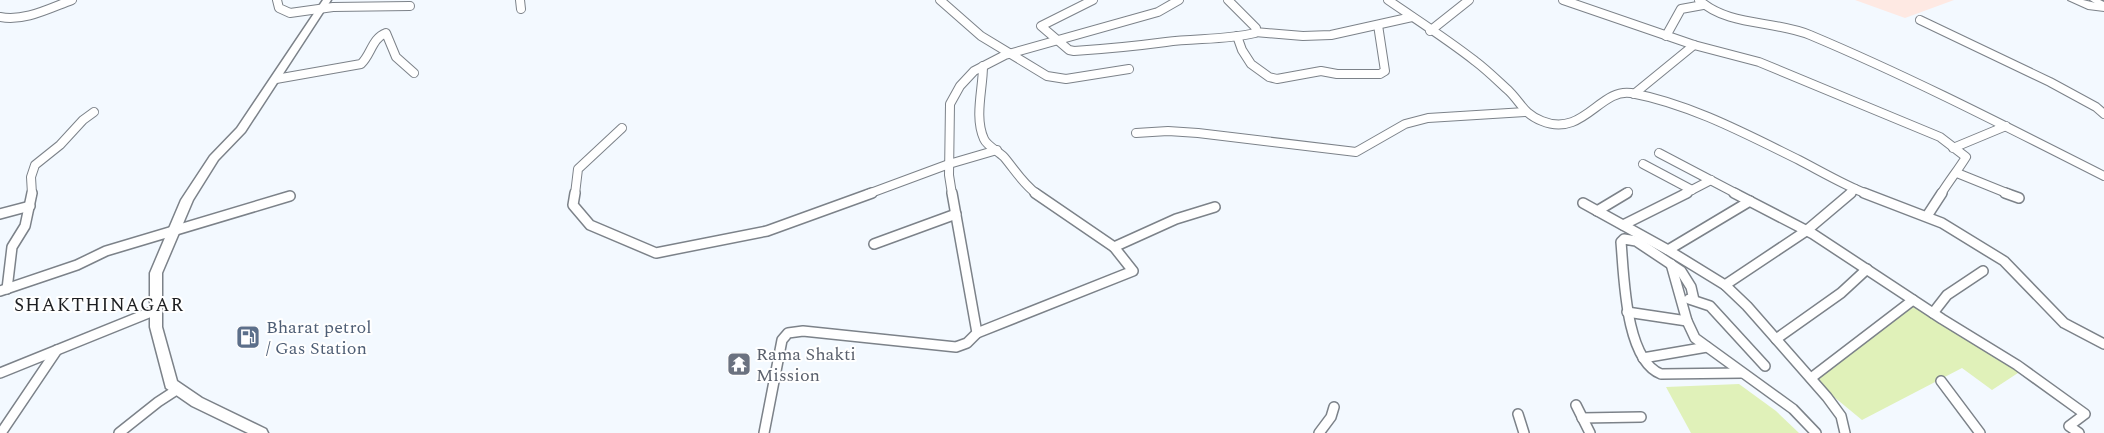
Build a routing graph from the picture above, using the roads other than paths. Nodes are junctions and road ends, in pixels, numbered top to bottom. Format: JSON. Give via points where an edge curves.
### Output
{"nodes":[{"id":1,"x":72,"y":0,"type":"edge"},
{"id":2,"x":277,"y":0,"type":"edge"},
{"id":3,"x":520,"y":0,"type":"edge"},
{"id":4,"x":940,"y":0,"type":"edge"},
{"id":5,"x":1093,"y":0,"type":"edge"},
{"id":6,"x":1178,"y":0,"type":"edge"},
{"id":7,"x":1228,"y":0,"type":"edge"},
{"id":8,"x":1388,"y":0,"type":"edge"},
{"id":9,"x":1469,"y":0,"type":"edge"},
{"id":10,"x":1563,"y":0,"type":"edge"},
{"id":11,"x":2074,"y":0,"type":"edge"},
{"id":12,"x":2094,"y":0,"type":"edge"},
{"id":13,"x":1701,"y":3,"type":"edge"},
{"id":14,"x":324,"y":4,"type":"edge"},
{"id":15,"x":410,"y":6,"type":"dead end"},
{"id":16,"x":2104,"y":7,"type":"edge"},
{"id":17,"x":521,"y":10,"type":"dead end"},
{"id":18,"x":0,"y":17,"type":"edge"},
{"id":19,"x":1412,"y":17,"type":"junction"},
{"id":20,"x":1920,"y":20,"type":"dead end"},
{"id":21,"x":1378,"y":25,"type":"junction"},
{"id":22,"x":1430,"y":31,"type":"junction"},
{"id":23,"x":1256,"y":32,"type":"junction"},
{"id":24,"x":1237,"y":36,"type":"junction"},
{"id":25,"x":1666,"y":36,"type":"junction"},
{"id":26,"x":1056,"y":40,"type":"junction"},
{"id":27,"x":1694,"y":45,"type":"junction"},
{"id":28,"x":1012,"y":53,"type":"junction"},
{"id":29,"x":983,"y":66,"type":"junction"},
{"id":30,"x":1129,"y":69,"type":"dead end"},
{"id":31,"x":414,"y":73,"type":"dead end"},
{"id":32,"x":276,"y":79,"type":"junction"},
{"id":33,"x":1634,"y":94,"type":"junction"},
{"id":34,"x":94,"y":112,"type":"dead end"},
{"id":35,"x":1525,"y":112,"type":"junction"},
{"id":36,"x":2104,"y":114,"type":"edge"},
{"id":37,"x":2006,"y":126,"type":"junction"},
{"id":38,"x":622,"y":128,"type":"dead end"},
{"id":39,"x":1136,"y":133,"type":"dead end"},
{"id":40,"x":1953,"y":148,"type":"junction"},
{"id":41,"x":997,"y":150,"type":"junction"},
{"id":42,"x":1660,"y":153,"type":"dead end"},
{"id":43,"x":949,"y":164,"type":"junction"},
{"id":44,"x":1643,"y":164,"type":"dead end"},
{"id":45,"x":1957,"y":173,"type":"junction"},
{"id":46,"x":2104,"y":176,"type":"edge"},
{"id":47,"x":1711,"y":180,"type":"junction"},
{"id":48,"x":1855,"y":189,"type":"junction"},
{"id":49,"x":1692,"y":190,"type":"junction"},
{"id":50,"x":1628,"y":192,"type":"dead end"},
{"id":51,"x":290,"y":196,"type":"dead end"},
{"id":52,"x":2019,"y":198,"type":"dead end"},
{"id":53,"x":1750,"y":200,"type":"junction"},
{"id":54,"x":1583,"y":203,"type":"dead end"},
{"id":55,"x":30,"y":206,"type":"junction"},
{"id":56,"x":1215,"y":207,"type":"dead end"},
{"id":57,"x":1597,"y":211,"type":"junction"},
{"id":58,"x":0,"y":214,"type":"edge"},
{"id":59,"x":956,"y":214,"type":"junction"},
{"id":60,"x":1927,"y":216,"type":"junction"},
{"id":61,"x":1623,"y":225,"type":"junction"},
{"id":62,"x":1806,"y":230,"type":"junction"},
{"id":63,"x":173,"y":232,"type":"junction"},
{"id":64,"x":874,"y":244,"type":"dead end"},
{"id":65,"x":1114,"y":247,"type":"junction"},
{"id":66,"x":1668,"y":250,"type":"junction"},
{"id":67,"x":1671,"y":264,"type":"junction"},
{"id":68,"x":1867,"y":269,"type":"junction"},
{"id":69,"x":1983,"y":271,"type":"dead end"},
{"id":70,"x":1725,"y":284,"type":"junction"},
{"id":71,"x":3,"y":290,"type":"edge"},
{"id":72,"x":1681,"y":298,"type":"junction"},
{"id":73,"x":1694,"y":300,"type":"junction"},
{"id":74,"x":1913,"y":300,"type":"junction"},
{"id":75,"x":156,"y":310,"type":"junction"},
{"id":76,"x":1627,"y":312,"type":"junction"},
{"id":77,"x":1933,"y":313,"type":"junction"},
{"id":78,"x":1687,"y":321,"type":"junction"},
{"id":79,"x":977,"y":334,"type":"junction"},
{"id":80,"x":1776,"y":339,"type":"junction"},
{"id":81,"x":2104,"y":344,"type":"edge"},
{"id":82,"x":1707,"y":347,"type":"junction"},
{"id":83,"x":57,"y":350,"type":"junction"},
{"id":84,"x":1644,"y":358,"type":"junction"},
{"id":85,"x":1765,"y":366,"type":"dead end"},
{"id":86,"x":0,"y":373,"type":"edge"},
{"id":87,"x":1742,"y":373,"type":"junction"},
{"id":88,"x":1811,"y":378,"type":"junction"},
{"id":89,"x":1941,"y":381,"type":"dead end"},
{"id":90,"x":178,"y":389,"type":"junction"},
{"id":91,"x":1576,"y":405,"type":"dead end"},
{"id":92,"x":1334,"y":407,"type":"dead end"},
{"id":93,"x":1518,"y":414,"type":"dead end"},
{"id":94,"x":1641,"y":417,"type":"dead end"},
{"id":95,"x":1582,"y":418,"type":"junction"},
{"id":96,"x":1,"y":433,"type":"edge"},
{"id":97,"x":118,"y":433,"type":"edge"},
{"id":98,"x":261,"y":433,"type":"edge"},
{"id":99,"x":764,"y":433,"type":"edge"},
{"id":100,"x":1319,"y":433,"type":"edge"},
{"id":101,"x":1524,"y":433,"type":"edge"},
{"id":102,"x":1590,"y":433,"type":"edge"},
{"id":103,"x":1816,"y":433,"type":"edge"},
{"id":104,"x":1846,"y":433,"type":"edge"},
{"id":105,"x":1980,"y":433,"type":"edge"},
{"id":106,"x":2079,"y":433,"type":"edge"}],
"edges":[{"from":1,"to":18,"type":"street","via":[[22,17]]},
{"from":2,"to":14,"type":"street","via":[[279,8],[286,12]]},
{"from":3,"to":17,"type":"street"},
{"from":4,"to":28,"type":"street","via":[[982,36]]},
{"from":5,"to":26,"type":"street","via":[[1041,26]]},
{"from":6,"to":26,"type":"street","via":[[1168,8],[1136,20]]},
{"from":7,"to":23,"type":"street","via":[[1256,28]]},
{"from":8,"to":19,"type":"street"},
{"from":9,"to":22,"type":"street"},
{"from":10,"to":25,"type":"street"},
{"from":11,"to":16,"type":"highway","via":[[2092,7]]},
{"from":12,"to":16,"type":"street"},
{"from":13,"to":25,"type":"street","via":[[1681,9]]},
{"from":13,"to":37,"type":"street","via":[[1728,16],[1803,33]]},
{"from":14,"to":15,"type":"street"},
{"from":14,"to":32,"type":"street"},
{"from":19,"to":21,"type":"street"},
{"from":19,"to":22,"type":"street"},
{"from":20,"to":36,"type":"street","via":[[2064,90]]},
{"from":21,"to":23,"type":"street","via":[[1331,35]]},
{"from":21,"to":24,"type":"street","via":[[1385,71],[1380,74],[1322,71],[1271,78],[1259,72],[1241,52]]},
{"from":22,"to":35,"type":"street","via":[[1464,52],[1497,79]]},
{"from":23,"to":24,"type":"street"},
{"from":24,"to":26,"type":"street","via":[[1074,51]]},
{"from":25,"to":27,"type":"street"},
{"from":26,"to":28,"type":"street"},
{"from":27,"to":33,"type":"street"},
{"from":27,"to":40,"type":"street","via":[[1759,62],[1837,93],[1940,137]]},
{"from":28,"to":29,"type":"street"},
{"from":28,"to":30,"type":"street","via":[[1047,76],[1066,79]]},
{"from":29,"to":41,"type":"street","via":[[979,113],[984,140]]},
{"from":29,"to":43,"type":"street","via":[[960,86],[950,104]]},
{"from":31,"to":32,"type":"street","via":[[396,56],[386,33],[377,37],[361,64]]},
{"from":32,"to":63,"type":"street","via":[[241,130],[214,158],[187,200]]},
{"from":33,"to":35,"type":"street","via":[[1613,95],[1572,123],[1556,125]]},
{"from":33,"to":48,"type":"street","via":[[1669,103],[1728,126]]},
{"from":34,"to":55,"type":"street","via":[[35,165],[30,177]]},
{"from":35,"to":39,"type":"street","via":[[1428,118],[1398,128],[1356,152],[1198,133]]},
{"from":37,"to":40,"type":"street"},
{"from":37,"to":46,"type":"street"},
{"from":38,"to":43,"type":"street","via":[[578,168],[573,205],[590,225],[656,254],[767,231]]},
{"from":40,"to":45,"type":"street","via":[[1966,157]]},
{"from":41,"to":43,"type":"street"},
{"from":41,"to":65,"type":"street","via":[[1026,186]]},
{"from":42,"to":47,"type":"street"},
{"from":43,"to":59,"type":"street"},
{"from":44,"to":49,"type":"street"},
{"from":45,"to":52,"type":"street"},
{"from":45,"to":60,"type":"street"},
{"from":47,"to":49,"type":"street"},
{"from":47,"to":53,"type":"street"},
{"from":48,"to":60,"type":"street"},
{"from":48,"to":62,"type":"street"},
{"from":49,"to":61,"type":"street"},
{"from":50,"to":57,"type":"street"},
{"from":51,"to":63,"type":"street"},
{"from":53,"to":62,"type":"street"},
{"from":53,"to":66,"type":"street"},
{"from":54,"to":57,"type":"street"},
{"from":55,"to":58,"type":"street"},
{"from":55,"to":71,"type":"street","via":[[25,226],[12,247]]},
{"from":56,"to":65,"type":"street","via":[[1176,219]]},
{"from":57,"to":61,"type":"street"},
{"from":59,"to":64,"type":"street"},
{"from":59,"to":79,"type":"street"},
{"from":60,"to":81,"type":"street","via":[[2004,261],[2064,323]]},
{"from":61,"to":66,"type":"street"},
{"from":62,"to":68,"type":"street"},
{"from":62,"to":70,"type":"street"},
{"from":63,"to":71,"type":"street","via":[[106,251],[78,265]]},
{"from":63,"to":75,"type":"street","via":[[156,273]]},
{"from":65,"to":79,"type":"street","via":[[1133,271]]},
{"from":66,"to":70,"type":"street"},
{"from":67,"to":72,"type":"street"},
{"from":67,"to":73,"type":"street","via":[[1687,278]]},
{"from":67,"to":76,"type":"street","via":[[1636,241],[1624,239],[1621,242]]},
{"from":68,"to":74,"type":"street"},
{"from":68,"to":80,"type":"street"},
{"from":69,"to":77,"type":"street","via":[[1947,296]]},
{"from":70,"to":80,"type":"street"},
{"from":72,"to":73,"type":"street"},
{"from":72,"to":78,"type":"street"},
{"from":73,"to":85,"type":"street","via":[[1710,306]]},
{"from":74,"to":77,"type":"street"},
{"from":74,"to":88,"type":"street"},
{"from":75,"to":83,"type":"street"},
{"from":75,"to":90,"type":"street","via":[[156,327],[171,384]]},
{"from":76,"to":78,"type":"street"},
{"from":76,"to":84,"type":"street","via":[[1628,322]]},
{"from":77,"to":106,"type":"street","via":[[2018,365],[2085,414],[2069,426]]},
{"from":78,"to":82,"type":"street","via":[[1695,338]]},
{"from":79,"to":99,"type":"street","via":[[967,344],[956,347],[803,331],[788,333],[782,340]]},
{"from":80,"to":88,"type":"street"},
{"from":82,"to":84,"type":"street"},
{"from":82,"to":87,"type":"street"},
{"from":83,"to":86,"type":"street"},
{"from":83,"to":96,"type":"street"},
{"from":84,"to":87,"type":"street","via":[[1653,371],[1662,374]]},
{"from":87,"to":103,"type":"street","via":[[1793,409]]},
{"from":88,"to":104,"type":"street","via":[[1842,416]]},
{"from":89,"to":105,"type":"street"},
{"from":90,"to":97,"type":"street"},
{"from":90,"to":98,"type":"street"},
{"from":91,"to":95,"type":"street"},
{"from":92,"to":100,"type":"street"},
{"from":93,"to":101,"type":"street"},
{"from":94,"to":95,"type":"street"},
{"from":95,"to":102,"type":"street"}]}
